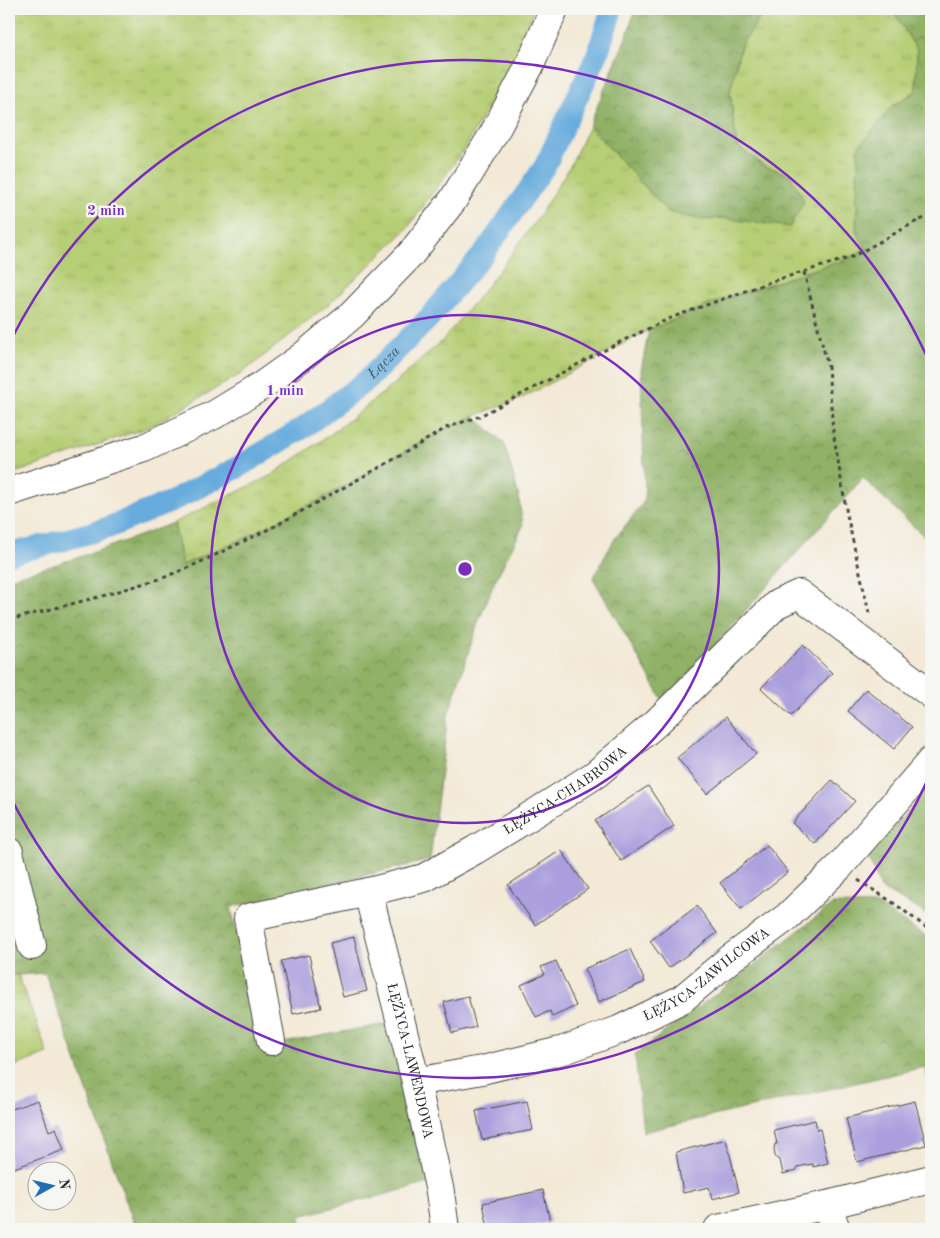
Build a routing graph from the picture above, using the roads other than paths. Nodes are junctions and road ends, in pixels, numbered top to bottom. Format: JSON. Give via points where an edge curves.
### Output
{"nodes":[{"id":1,"x":554,"y":9,"type":"edge"},
{"id":2,"x":9,"y":492,"type":"edge"},
{"id":3,"x":931,"y":694,"type":"edge"},
{"id":4,"x":931,"y":761,"type":"edge"},
{"id":5,"x":9,"y":852,"type":"edge"},
{"id":6,"x":368,"y":892,"type":"junction"},
{"id":7,"x":32,"y":946,"type":"dead end"},
{"id":8,"x":271,"y":1041,"type":"dead end"},
{"id":9,"x":416,"y":1082,"type":"junction"},
{"id":10,"x":931,"y":1179,"type":"edge"},
{"id":11,"x":831,"y":1217,"type":"edge"},
{"id":12,"x":444,"y":1229,"type":"edge"},
{"id":13,"x":718,"y":1229,"type":"edge"}],
"edges":[{"from":1,"to":2,"type":"street","via":[[530,65],[494,134],[453,200],[410,254],[352,315],[302,357],[214,415],[144,448]]},
{"from":3,"to":6,"type":"street","name":"ŁĘŻYCA-CHABROWA","via":[[799,594],[777,604],[656,723],[596,774],[484,845],[424,878]]},
{"from":4,"to":9,"type":"street","name":"ŁĘŻYCA-ZAWILCOWA","via":[[839,867],[787,917],[682,999],[619,1030],[564,1050]]},
{"from":5,"to":7,"type":"street"},
{"from":6,"to":8,"type":"street","name":"ŁĘŻYCA-CHABROWA","via":[[248,918]]},
{"from":6,"to":9,"type":"street","name":"ŁĘŻYCA-LAWENDOWA"},
{"from":9,"to":12,"type":"street","name":"ŁĘŻYCA-LAWENDOWA","via":[[440,1192]]},
{"from":10,"to":11,"type":"street"},
{"from":11,"to":13,"type":"street"}]}
